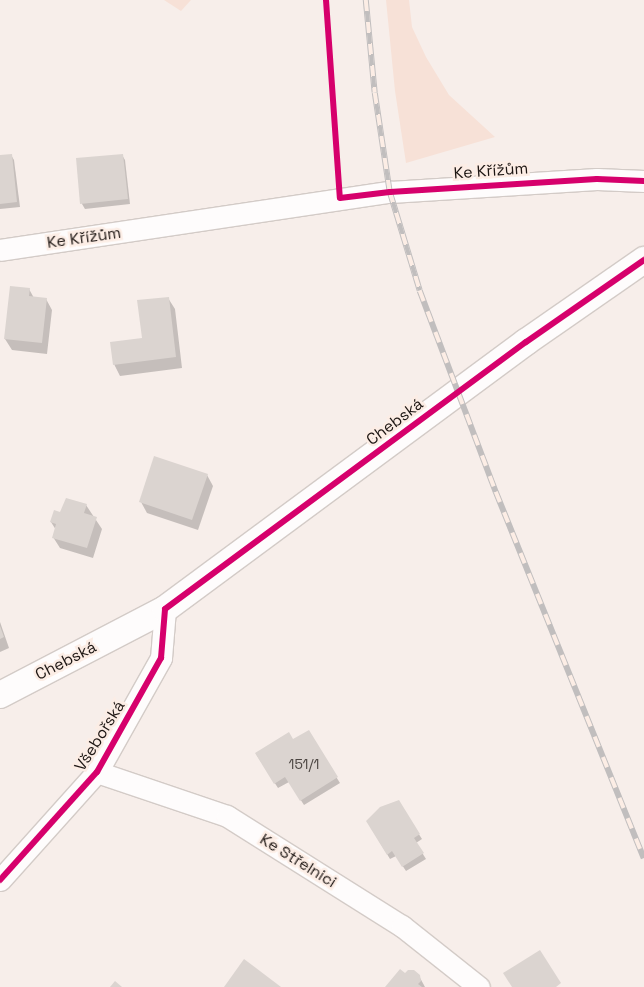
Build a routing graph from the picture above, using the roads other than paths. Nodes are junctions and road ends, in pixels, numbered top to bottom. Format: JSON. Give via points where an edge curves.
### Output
{"nodes":[{"id":1,"x":644,"y":181,"type":"edge"},
{"id":2,"x":0,"y":250,"type":"edge"},
{"id":3,"x":644,"y":260,"type":"edge"},
{"id":4,"x":165,"y":609,"type":"junction"},
{"id":5,"x":0,"y":695,"type":"edge"},
{"id":6,"x":97,"y":772,"type":"junction"},
{"id":7,"x":0,"y":880,"type":"edge"},
{"id":8,"x":479,"y":987,"type":"edge"}],
"edges":[{"from":1,"to":2,"type":"street","name":"Ke Křížům","via":[[596,178],[390,192]]},
{"from":3,"to":4,"type":"street","name":"Chebská","via":[[526,342]]},
{"from":4,"to":5,"type":"street","name":"Chebská"},
{"from":4,"to":6,"type":"street","name":"Všebořská","via":[[161,658]]},
{"from":6,"to":7,"type":"street","name":"Všebořská"},
{"from":6,"to":8,"type":"street","name":"Ke Střelnici","via":[[227,816],[402,926]]}]}
